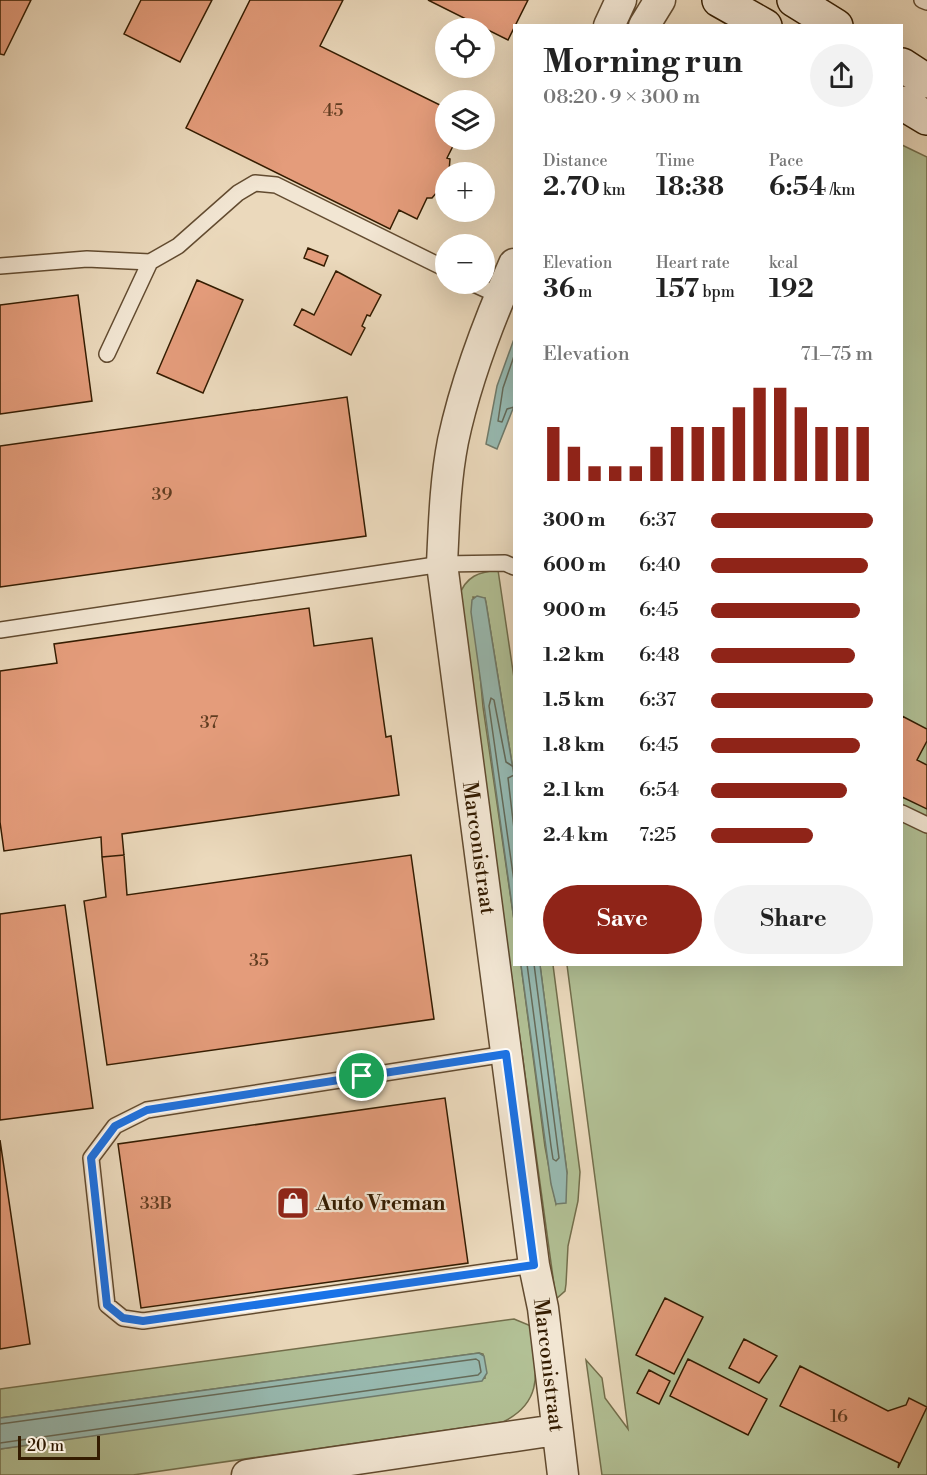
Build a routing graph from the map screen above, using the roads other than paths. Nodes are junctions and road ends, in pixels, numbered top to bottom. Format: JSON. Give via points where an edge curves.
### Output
{"nodes":[{"id":1,"x":621,"y":0,"type":"edge"},
{"id":2,"x":660,"y":0,"type":"edge"},
{"id":3,"x":719,"y":0,"type":"edge"},
{"id":4,"x":794,"y":0,"type":"edge"},
{"id":5,"x":922,"y":0,"type":"edge"},
{"id":6,"x":927,"y":2,"type":"edge"},
{"id":7,"x":610,"y":24,"type":"edge"},
{"id":8,"x":645,"y":24,"type":"edge"},
{"id":9,"x":761,"y":24,"type":"edge"},
{"id":10,"x":833,"y":24,"type":"edge"},
{"id":11,"x":903,"y":66,"type":"edge"},
{"id":12,"x":927,"y":81,"type":"edge"},
{"id":13,"x":903,"y":104,"type":"edge"},
{"id":14,"x":927,"y":118,"type":"edge"},
{"id":15,"x":150,"y":262,"type":"junction"},
{"id":16,"x":435,"y":264,"type":"edge"},
{"id":17,"x":513,"y":265,"type":"edge"},
{"id":18,"x":0,"y":266,"type":"edge"},
{"id":19,"x":495,"y":282,"type":"edge"},
{"id":20,"x":487,"y":294,"type":"edge"},
{"id":21,"x":107,"y":354,"type":"dead end"},
{"id":22,"x":442,"y":564,"type":"junction"},
{"id":23,"x":513,"y":567,"type":"edge"},
{"id":24,"x":0,"y":630,"type":"edge"},
{"id":25,"x":903,"y":813,"type":"edge"},
{"id":26,"x":927,"y":825,"type":"edge"},
{"id":27,"x":506,"y":1054,"type":"junction"},
{"id":28,"x":534,"y":1265,"type":"junction"},
{"id":29,"x":556,"y":1430,"type":"junction"},
{"id":30,"x":247,"y":1475,"type":"edge"},
{"id":31,"x":563,"y":1475,"type":"edge"}],
"edges":[{"from":1,"to":7,"type":"street"},
{"from":2,"to":8,"type":"street"},
{"from":3,"to":9,"type":"main road"},
{"from":4,"to":10,"type":"main road"},
{"from":5,"to":6,"type":"lane"},
{"from":11,"to":12,"type":"main road"},
{"from":13,"to":14,"type":"main road"},
{"from":15,"to":16,"type":"lane","via":[[178,246],[238,193],[255,183],[276,185]]},
{"from":15,"to":18,"type":"lane","via":[[87,259]]},
{"from":15,"to":21,"type":"lane"},
{"from":17,"to":19,"type":"street","name":"Marconistraat"},
{"from":20,"to":22,"type":"street","name":"Marconistraat","via":[[482,342],[453,441]]},
{"from":22,"to":23,"type":"lane","via":[[505,563]]},
{"from":22,"to":24,"type":"lane"},
{"from":22,"to":27,"type":"street","name":"Marconistraat"},
{"from":25,"to":26,"type":"lane"},
{"from":27,"to":28,"type":"street","name":"Marconistraat"},
{"from":27,"to":28,"type":"lane","via":[[147,1110],[115,1126],[91,1158],[107,1305],[123,1318],[143,1321]]},
{"from":28,"to":29,"type":"street","name":"Marconistraat","via":[[543,1308]]},
{"from":29,"to":30,"type":"street"},
{"from":29,"to":31,"type":"street","name":"Marconistraat"}]}
